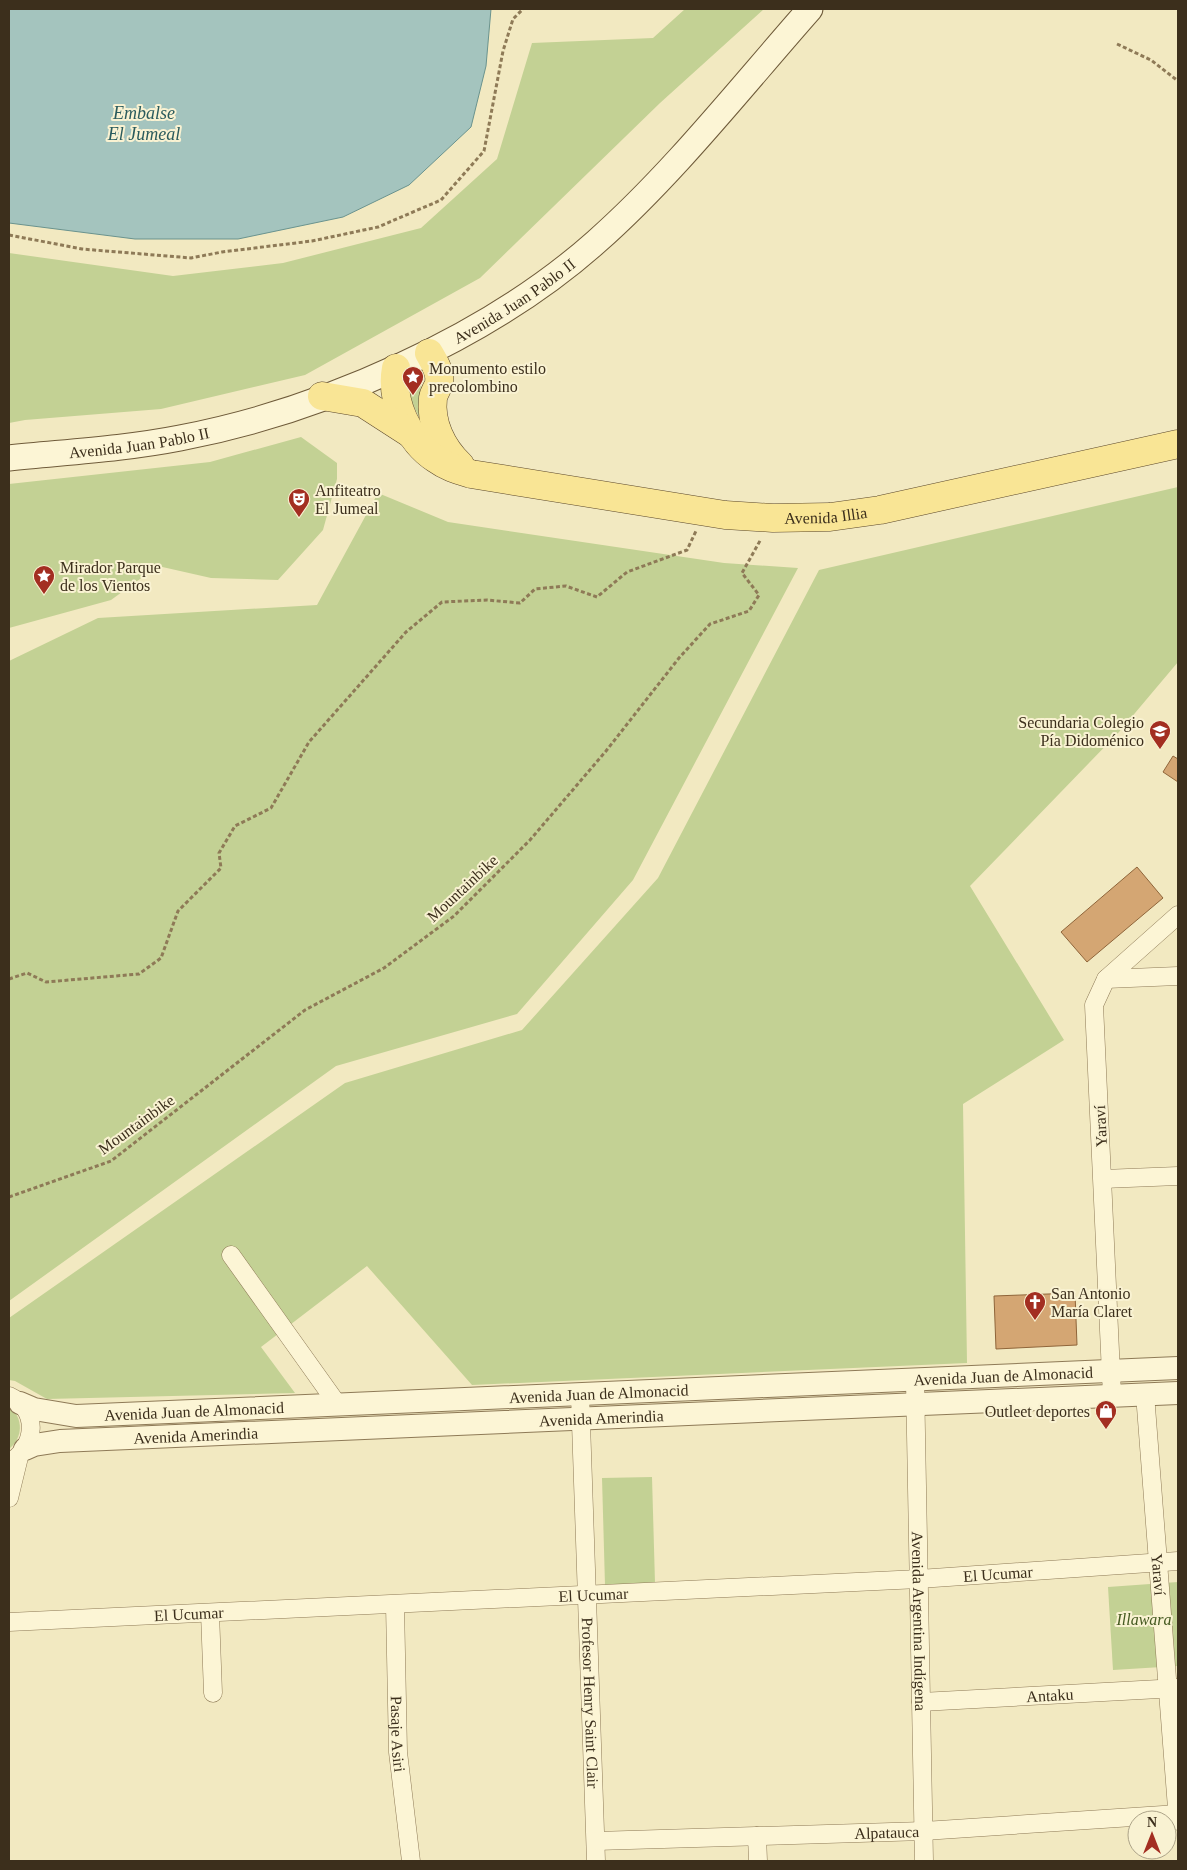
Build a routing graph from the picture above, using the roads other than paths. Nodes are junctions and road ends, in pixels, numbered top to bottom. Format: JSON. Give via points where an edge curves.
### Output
{"nodes":[{"id":1,"x":810,"y":9,"type":"edge"},
{"id":2,"x":429,"y":354,"type":"junction"},
{"id":3,"x":396,"y":368,"type":"junction"},
{"id":4,"x":322,"y":396,"type":"junction"},
{"id":5,"x":415,"y":437,"type":"junction"},
{"id":6,"x":1178,"y":444,"type":"edge"},
{"id":7,"x":9,"y":458,"type":"edge"},
{"id":8,"x":471,"y":474,"type":"junction"},
{"id":9,"x":1178,"y":915,"type":"edge"},
{"id":10,"x":1178,"y":976,"type":"edge"},
{"id":11,"x":1106,"y":979,"type":"junction"},
{"id":12,"x":1178,"y":1176,"type":"edge"},
{"id":13,"x":1102,"y":1179,"type":"junction"},
{"id":14,"x":231,"y":1254,"type":"dead end"},
{"id":15,"x":1178,"y":1368,"type":"edge"},
{"id":16,"x":1111,"y":1371,"type":"junction"},
{"id":17,"x":915,"y":1380,"type":"junction"},
{"id":18,"x":1178,"y":1393,"type":"edge"},
{"id":19,"x":580,"y":1394,"type":"junction"},
{"id":20,"x":1145,"y":1394,"type":"junction"},
{"id":21,"x":1112,"y":1396,"type":"junction"},
{"id":22,"x":15,"y":1399,"type":"edge"},
{"id":23,"x":915,"y":1403,"type":"junction"},
{"id":24,"x":338,"y":1405,"type":"junction"},
{"id":25,"x":581,"y":1418,"type":"junction"},
{"id":26,"x":18,"y":1456,"type":"edge"},
{"id":27,"x":9,"y":1498,"type":"edge"},
{"id":28,"x":1178,"y":1560,"type":"edge"},
{"id":29,"x":1158,"y":1562,"type":"junction"},
{"id":30,"x":919,"y":1580,"type":"junction"},
{"id":31,"x":586,"y":1596,"type":"junction"},
{"id":32,"x":396,"y":1605,"type":"junction"},
{"id":33,"x":210,"y":1613,"type":"junction"},
{"id":34,"x":9,"y":1622,"type":"edge"},
{"id":35,"x":1173,"y":1688,"type":"edge"},
{"id":36,"x":213,"y":1693,"type":"dead end"},
{"id":37,"x":921,"y":1702,"type":"junction"},
{"id":38,"x":1178,"y":1814,"type":"edge"},
{"id":39,"x":1178,"y":1821,"type":"edge"},
{"id":40,"x":924,"y":1831,"type":"junction"},
{"id":41,"x":757,"y":1836,"type":"junction"},
{"id":42,"x":596,"y":1841,"type":"junction"},
{"id":43,"x":410,"y":1861,"type":"edge"},
{"id":44,"x":596,"y":1861,"type":"edge"},
{"id":45,"x":758,"y":1861,"type":"edge"},
{"id":46,"x":924,"y":1861,"type":"edge"}],
"edges":[{"from":1,"to":2,"type":"main road","name":"Avenida Juan Pablo II","via":[[671,166],[595,243],[512,304]]},
{"from":2,"to":3,"type":"main road","name":"Avenida Juan Pablo II"},
{"from":2,"to":8,"type":"main road","via":[[437,367],[439,382],[433,396],[438,434],[452,457]]},
{"from":3,"to":4,"type":"main road","name":"Avenida Juan Pablo II"},
{"from":3,"to":5,"type":"main road","name":"Avenida Illia","via":[[394,385],[398,406]]},
{"from":4,"to":5,"type":"main road","name":"Avenida Illia","via":[[363,403]]},
{"from":4,"to":7,"type":"main road","name":"Avenida Juan Pablo II","via":[[260,418],[179,438]]},
{"from":5,"to":8,"type":"main road","name":"Avenida Illia","via":[[433,458],[450,468]]},
{"from":6,"to":8,"type":"main road","name":"Avenida Illia","via":[[880,510],[830,517],[773,518],[705,512]]},
{"from":9,"to":11,"type":"street","name":"Yaraví"},
{"from":10,"to":11,"type":"street"},
{"from":11,"to":13,"type":"street","name":"Yaraví","via":[[1094,1005]]},
{"from":12,"to":13,"type":"street"},
{"from":13,"to":16,"type":"street","name":"Yaraví"},
{"from":14,"to":24,"type":"street"},
{"from":15,"to":16,"type":"street","name":"Avenida Juan de Almonacid"},
{"from":16,"to":17,"type":"street","name":"Avenida Juan de Almonacid"},
{"from":16,"to":21,"type":"street","name":"Yaraví"},
{"from":17,"to":19,"type":"street","name":"Avenida Juan de Almonacid"},
{"from":17,"to":23,"type":"street","name":"Avenida Argentina Indígena"},
{"from":18,"to":20,"type":"street","name":"Avenida Amerindia"},
{"from":19,"to":24,"type":"street","name":"Avenida Juan de Almonacid"},
{"from":19,"to":25,"type":"street","name":"Profesor Henry Saint Clair"},
{"from":20,"to":21,"type":"street","name":"Avenida Amerindia"},
{"from":20,"to":29,"type":"street","name":"Yaraví"},
{"from":21,"to":23,"type":"street","name":"Avenida Amerindia"},
{"from":22,"to":24,"type":"street","name":"Avenida Juan de Almonacid","via":[[34,1409],[76,1416]]},
{"from":22,"to":26,"type":"street","via":[[30,1420],[30,1440]]},
{"from":23,"to":25,"type":"street","name":"Avenida Amerindia"},
{"from":23,"to":30,"type":"street","name":"Avenida Argentina Indígena"},
{"from":25,"to":26,"type":"street","name":"Avenida Amerindia","via":[[54,1442],[34,1444]]},
{"from":25,"to":31,"type":"street","name":"Profesor Henry Saint Clair"},
{"from":26,"to":27,"type":"street"},
{"from":28,"to":29,"type":"street","name":"El Ucumar"},
{"from":29,"to":30,"type":"street","name":"El Ucumar"},
{"from":29,"to":35,"type":"street","name":"Yaraví"},
{"from":30,"to":31,"type":"street","name":"El Ucumar"},
{"from":30,"to":37,"type":"street","name":"Avenida Argentina Indígena"},
{"from":31,"to":32,"type":"street","name":"El Ucumar"},
{"from":31,"to":42,"type":"street","name":"Profesor Henry Saint Clair"},
{"from":32,"to":33,"type":"street","name":"El Ucumar"},
{"from":32,"to":43,"type":"street","name":"Pasaje Asiri","via":[[398,1752]]},
{"from":33,"to":34,"type":"street","name":"El Ucumar"},
{"from":33,"to":36,"type":"street"},
{"from":35,"to":37,"type":"street","name":"Antaku"},
{"from":35,"to":38,"type":"street","name":"Yaraví"},
{"from":37,"to":40,"type":"street","name":"Avenida Argentina Indígena"},
{"from":38,"to":39,"type":"street","name":"Yaraví"},
{"from":38,"to":40,"type":"street","name":"Alpatauca"},
{"from":40,"to":41,"type":"street","name":"Alpatauca"},
{"from":40,"to":46,"type":"street","name":"Avenida Argentina Indígena"},
{"from":41,"to":42,"type":"street","name":"Alpatauca"},
{"from":41,"to":45,"type":"street"},
{"from":42,"to":44,"type":"street","name":"Profesor Henry Saint Clair"}]}
